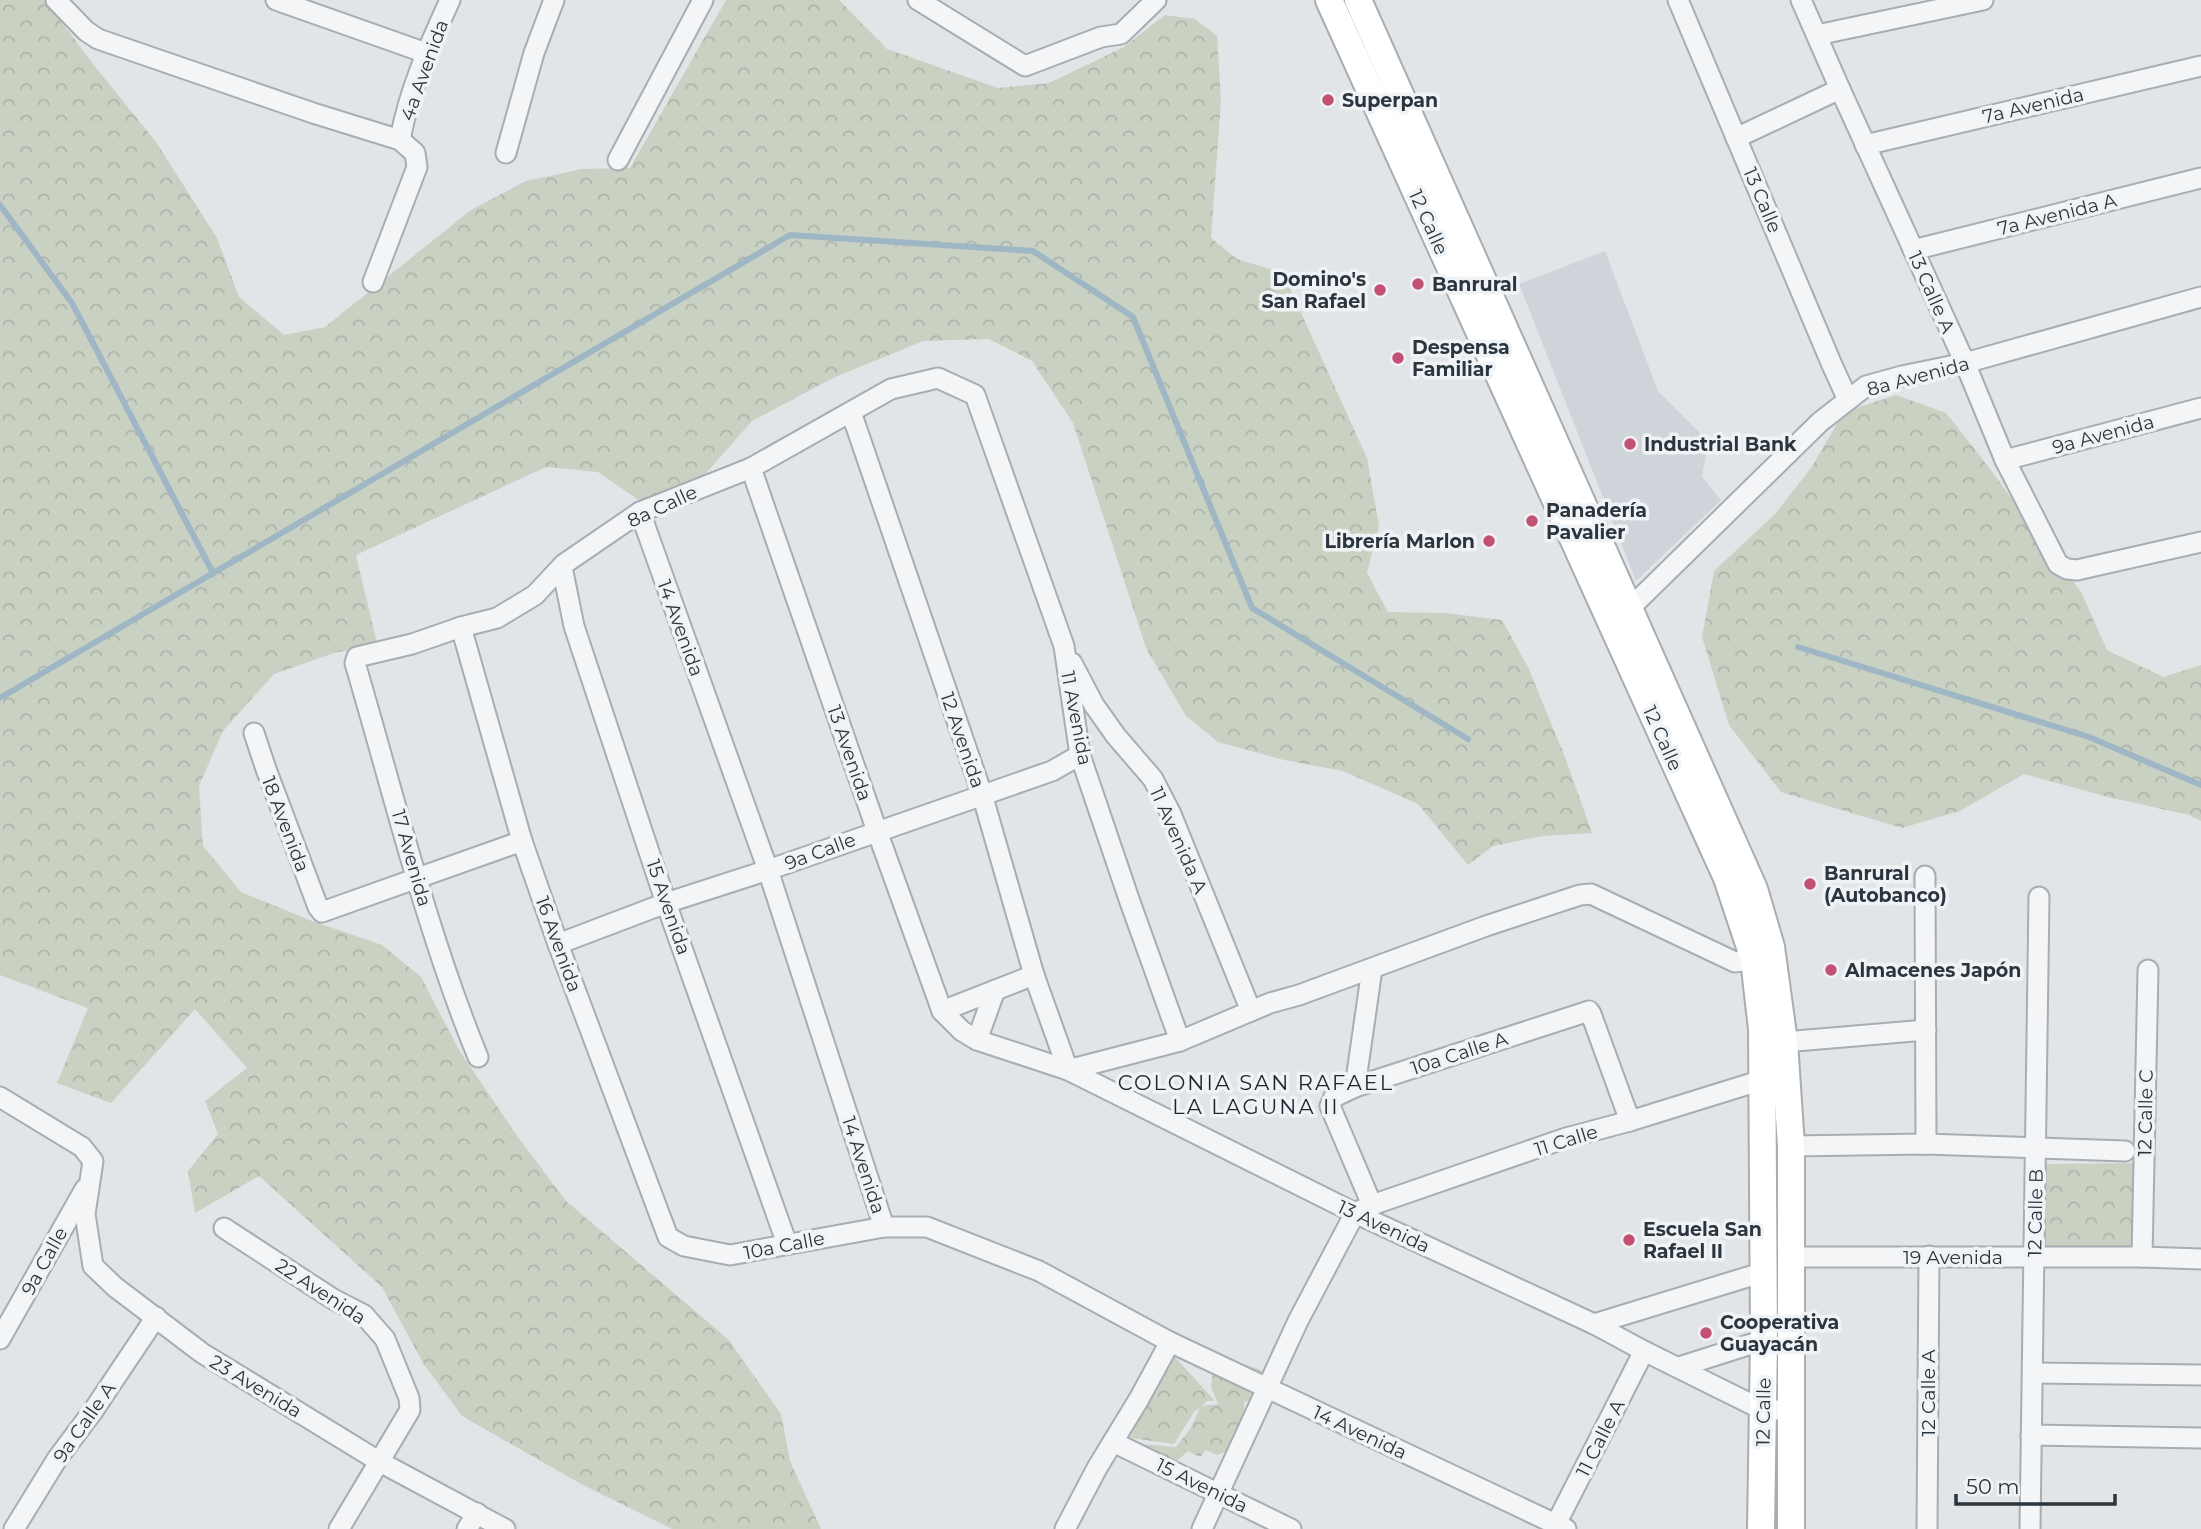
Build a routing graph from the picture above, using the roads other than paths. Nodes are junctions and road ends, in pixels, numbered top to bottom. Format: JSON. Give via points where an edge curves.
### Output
{"nodes":[{"id":1,"x":56,"y":0,"type":"edge"},
{"id":2,"x":276,"y":0,"type":"edge"},
{"id":3,"x":450,"y":0,"type":"edge"},
{"id":4,"x":554,"y":0,"type":"edge"},
{"id":5,"x":703,"y":0,"type":"edge"},
{"id":6,"x":918,"y":0,"type":"edge"},
{"id":7,"x":1156,"y":0,"type":"edge"},
{"id":8,"x":1329,"y":0,"type":"edge"},
{"id":9,"x":1359,"y":0,"type":"edge"},
{"id":10,"x":1678,"y":0,"type":"edge"},
{"id":11,"x":1801,"y":0,"type":"edge"},
{"id":12,"x":1983,"y":0,"type":"edge"},
{"id":13,"x":1817,"y":35,"type":"junction"},
{"id":14,"x":426,"y":53,"type":"junction"},
{"id":15,"x":2201,"y":66,"type":"edge"},
{"id":16,"x":1840,"y":89,"type":"junction"},
{"id":17,"x":1737,"y":138,"type":"junction"},
{"id":18,"x":400,"y":140,"type":"junction"},
{"id":19,"x":1865,"y":145,"type":"junction"},
{"id":20,"x":506,"y":153,"type":"dead end"},
{"id":21,"x":618,"y":160,"type":"dead end"},
{"id":22,"x":2201,"y":178,"type":"edge"},
{"id":23,"x":1913,"y":250,"type":"junction"},
{"id":24,"x":373,"y":282,"type":"dead end"},
{"id":25,"x":2201,"y":297,"type":"edge"},
{"id":26,"x":1965,"y":363,"type":"junction"},
{"id":27,"x":975,"y":395,"type":"joint"},
{"id":28,"x":1848,"y":400,"type":"junction"},
{"id":29,"x":2201,"y":408,"type":"edge"},
{"id":30,"x":851,"y":412,"type":"junction"},
{"id":31,"x":2005,"y":460,"type":"junction"},
{"id":32,"x":751,"y":468,"type":"junction"},
{"id":33,"x":640,"y":512,"type":"junction"},
{"id":34,"x":2201,"y":542,"type":"edge"},
{"id":35,"x":562,"y":567,"type":"junction"},
{"id":36,"x":1629,"y":609,"type":"junction"},
{"id":37,"x":461,"y":626,"type":"junction"},
{"id":38,"x":1064,"y":646,"type":"junction"},
{"id":39,"x":357,"y":657,"type":"joint"},
{"id":40,"x":254,"y":733,"type":"dead end"},
{"id":41,"x":1080,"y":755,"type":"junction"},
{"id":42,"x":982,"y":794,"type":"junction"},
{"id":43,"x":877,"y":831,"type":"junction"},
{"id":44,"x":522,"y":841,"type":"junction"},
{"id":45,"x":768,"y":870,"type":"junction"},
{"id":46,"x":1925,"y":876,"type":"dead end"},
{"id":47,"x":417,"y":878,"type":"junction"},
{"id":48,"x":2039,"y":897,"type":"dead end"},
{"id":49,"x":666,"y":903,"type":"junction"},
{"id":50,"x":558,"y":944,"type":"junction"},
{"id":51,"x":1754,"y":959,"type":"junction"},
{"id":52,"x":1372,"y":969,"type":"junction"},
{"id":53,"x":2148,"y":970,"type":"dead end"},
{"id":54,"x":1034,"y":975,"type":"junction"},
{"id":55,"x":995,"y":990,"type":"junction"},
{"id":56,"x":942,"y":1011,"type":"junction"},
{"id":57,"x":1251,"y":1011,"type":"junction"},
{"id":58,"x":1926,"y":1030,"type":"junction"},
{"id":59,"x":970,"y":1035,"type":"junction"},
{"id":60,"x":1180,"y":1041,"type":"junction"},
{"id":61,"x":1784,"y":1042,"type":"junction"},
{"id":62,"x":478,"y":1058,"type":"dead end"},
{"id":63,"x":1068,"y":1070,"type":"junction"},
{"id":64,"x":1762,"y":1080,"type":"junction"},
{"id":65,"x":1355,"y":1087,"type":"junction"},
{"id":66,"x":0,"y":1097,"type":"edge"},
{"id":67,"x":1630,"y":1121,"type":"junction"},
{"id":68,"x":1926,"y":1144,"type":"junction"},
{"id":69,"x":1791,"y":1146,"type":"junction"},
{"id":70,"x":2036,"y":1148,"type":"junction"},
{"id":71,"x":2125,"y":1151,"type":"dead end"},
{"id":72,"x":89,"y":1182,"type":"junction"},
{"id":73,"x":1363,"y":1209,"type":"junction"},
{"id":74,"x":884,"y":1227,"type":"junction"},
{"id":75,"x":224,"y":1228,"type":"dead end"},
{"id":76,"x":787,"y":1244,"type":"junction"},
{"id":77,"x":684,"y":1246,"type":"joint"},
{"id":78,"x":1929,"y":1256,"type":"junction"},
{"id":79,"x":1790,"y":1257,"type":"junction"},
{"id":80,"x":2142,"y":1257,"type":"junction"},
{"id":81,"x":2034,"y":1258,"type":"junction"},
{"id":82,"x":2201,"y":1259,"type":"edge"},
{"id":83,"x":1764,"y":1272,"type":"junction"},
{"id":84,"x":156,"y":1317,"type":"junction"},
{"id":85,"x":1594,"y":1324,"type":"junction"},
{"id":86,"x":0,"y":1339,"type":"edge"},
{"id":87,"x":1765,"y":1340,"type":"junction"},
{"id":88,"x":1170,"y":1342,"type":"junction"},
{"id":89,"x":1644,"y":1351,"type":"junction"},
{"id":90,"x":1679,"y":1367,"type":"junction"},
{"id":91,"x":2033,"y":1373,"type":"junction"},
{"id":92,"x":2201,"y":1375,"type":"edge"},
{"id":93,"x":1268,"y":1388,"type":"junction"},
{"id":94,"x":1762,"y":1409,"type":"junction"},
{"id":95,"x":1791,"y":1410,"type":"junction"},
{"id":96,"x":2031,"y":1435,"type":"junction"},
{"id":97,"x":2201,"y":1438,"type":"edge"},
{"id":98,"x":1113,"y":1441,"type":"junction"},
{"id":99,"x":380,"y":1462,"type":"junction"},
{"id":100,"x":1219,"y":1493,"type":"junction"},
{"id":101,"x":472,"y":1521,"type":"edge"},
{"id":102,"x":1561,"y":1527,"type":"edge"},
{"id":103,"x":14,"y":1529,"type":"edge"},
{"id":104,"x":339,"y":1529,"type":"edge"},
{"id":105,"x":505,"y":1529,"type":"edge"},
{"id":106,"x":1065,"y":1529,"type":"edge"},
{"id":107,"x":1202,"y":1529,"type":"edge"},
{"id":108,"x":1292,"y":1529,"type":"edge"},
{"id":109,"x":1761,"y":1529,"type":"edge"},
{"id":110,"x":1791,"y":1529,"type":"edge"},
{"id":111,"x":1927,"y":1529,"type":"edge"},
{"id":112,"x":2030,"y":1529,"type":"edge"}],
"edges":[{"from":1,"to":18,"type":"street","via":[[97,39]]},
{"from":2,"to":14,"type":"street"},
{"from":3,"to":14,"type":"street","name":"4a Avenida"},
{"from":4,"to":20,"type":"street"},
{"from":5,"to":21,"type":"street"},
{"from":6,"to":7,"type":"street","via":[[1026,66],[1101,37],[1121,34]]},
{"from":8,"to":51,"type":"main road","name":"12 Calle","via":[[1727,878]]},
{"from":9,"to":36,"type":"main road","name":"12 Calle"},
{"from":10,"to":17,"type":"street","name":"13 Calle"},
{"from":11,"to":13,"type":"street","name":"13 Calle A"},
{"from":12,"to":13,"type":"street"},
{"from":13,"to":16,"type":"street","name":"13 Calle A"},
{"from":14,"to":18,"type":"street","name":"4a Avenida","via":[[405,111]]},
{"from":15,"to":19,"type":"street","name":"7a Avenida"},
{"from":16,"to":17,"type":"street"},
{"from":16,"to":19,"type":"street","name":"13 Calle A"},
{"from":17,"to":28,"type":"street","name":"13 Calle"},
{"from":18,"to":24,"type":"street","via":[[415,153],[417,167]]},
{"from":19,"to":23,"type":"street","name":"13 Calle A"},
{"from":22,"to":23,"type":"street","name":"7a Avenida A"},
{"from":23,"to":26,"type":"street","name":"13 Calle A"},
{"from":25,"to":26,"type":"street","name":"8a Avenida"},
{"from":26,"to":28,"type":"street","name":"8a Avenida","via":[[1866,386]]},
{"from":26,"to":31,"type":"street","name":"13 Calle A"},
{"from":27,"to":30,"type":"street","name":"8a Calle","via":[[938,379],[891,389]]},
{"from":27,"to":38,"type":"street","name":"11 Avenida"},
{"from":28,"to":36,"type":"street","name":"8a Avenida"},
{"from":29,"to":31,"type":"street","name":"9a Avenida"},
{"from":30,"to":32,"type":"street","name":"8a Calle"},
{"from":30,"to":42,"type":"street","name":"12 Avenida"},
{"from":31,"to":34,"type":"street","name":"13 Calle A","via":[[2058,564],[2067,569]]},
{"from":32,"to":33,"type":"street","name":"8a Calle"},
{"from":32,"to":43,"type":"street","name":"13 Avenida"},
{"from":33,"to":35,"type":"street","name":"8a Calle"},
{"from":33,"to":45,"type":"street","name":"14 Avenida"},
{"from":35,"to":37,"type":"street","name":"8a Calle","via":[[535,596],[516,608],[497,618]]},
{"from":35,"to":49,"type":"street","name":"15 Avenida","via":[[574,626]]},
{"from":36,"to":61,"type":"main road","name":"12 Calle","via":[[1754,889],[1771,943]]},
{"from":37,"to":39,"type":"street","name":"8a Calle"},
{"from":37,"to":44,"type":"street","name":"16 Avenida"},
{"from":38,"to":41,"type":"street","name":"11 Avenida"},
{"from":38,"to":57,"type":"street","name":"11 Avenida A","via":[[1094,705],[1153,779],[1171,814]]},
{"from":39,"to":47,"type":"street","name":"17 Avenida","via":[[355,663]]},
{"from":40,"to":47,"type":"street","name":"18 Avenida","via":[[318,908],[323,912]]},
{"from":41,"to":42,"type":"street","name":"9a Calle","via":[[1052,771]]},
{"from":41,"to":60,"type":"street","name":"11 Avenida"},
{"from":42,"to":43,"type":"street","name":"9a Calle"},
{"from":42,"to":54,"type":"street","name":"12 Avenida"},
{"from":43,"to":45,"type":"street","name":"9a Calle"},
{"from":43,"to":56,"type":"street","name":"13 Avenida"},
{"from":44,"to":47,"type":"street"},
{"from":44,"to":50,"type":"street","name":"16 Avenida"},
{"from":45,"to":49,"type":"street","name":"9a Calle"},
{"from":45,"to":74,"type":"street","name":"14 Avenida"},
{"from":46,"to":58,"type":"street"},
{"from":47,"to":62,"type":"street","name":"17 Avenida"},
{"from":48,"to":70,"type":"street","name":"12 Calle B"},
{"from":49,"to":50,"type":"street","name":"9a Calle"},
{"from":49,"to":76,"type":"street","name":"15 Avenida"},
{"from":50,"to":77,"type":"street","name":"16 Avenida","via":[[668,1237]]},
{"from":51,"to":52,"type":"street","via":[[1735,962],[1591,894],[1473,930]]},
{"from":51,"to":64,"type":"main road","name":"12 Calle"},
{"from":52,"to":57,"type":"street"},
{"from":52,"to":65,"type":"street"},
{"from":53,"to":80,"type":"street","name":"12 Calle C"},
{"from":54,"to":55,"type":"street"},
{"from":54,"to":63,"type":"street","name":"12 Avenida"},
{"from":55,"to":56,"type":"street"},
{"from":55,"to":59,"type":"street"},
{"from":56,"to":59,"type":"street","name":"13 Avenida"},
{"from":57,"to":60,"type":"street"},
{"from":58,"to":61,"type":"street"},
{"from":58,"to":68,"type":"street"},
{"from":59,"to":63,"type":"street","name":"13 Avenida"},
{"from":60,"to":63,"type":"street"},
{"from":61,"to":69,"type":"main road","name":"12 Calle"},
{"from":63,"to":73,"type":"street","name":"13 Avenida"},
{"from":64,"to":67,"type":"street","name":"11 Calle"},
{"from":64,"to":83,"type":"main road","name":"12 Calle"},
{"from":65,"to":67,"type":"street","name":"10a Calle A","via":[[1585,1011],[1591,1014]]},
{"from":65,"to":73,"type":"street","name":"10a Calle A","via":[[1334,1097],[1330,1106]]},
{"from":66,"to":72,"type":"street","via":[[82,1147],[93,1161]]},
{"from":67,"to":73,"type":"street","name":"11 Calle","via":[[1566,1138]]},
{"from":68,"to":69,"type":"street"},
{"from":68,"to":70,"type":"street"},
{"from":69,"to":79,"type":"main road","name":"12 Calle"},
{"from":70,"to":71,"type":"street"},
{"from":70,"to":81,"type":"street","name":"12 Calle B"},
{"from":72,"to":84,"type":"street","name":"23 Avenida","via":[[85,1214],[93,1266]]},
{"from":72,"to":86,"type":"street","name":"9a Calle"},
{"from":73,"to":85,"type":"street","name":"13 Avenida"},
{"from":73,"to":93,"type":"street","via":[[1298,1321]]},
{"from":74,"to":76,"type":"street","name":"10a Calle"},
{"from":74,"to":88,"type":"street","name":"14 Avenida","via":[[926,1227],[1039,1271]]},
{"from":75,"to":99,"type":"street","name":"22 Avenida","via":[[364,1314],[385,1339],[410,1410]]},
{"from":76,"to":77,"type":"street","name":"10a Calle","via":[[730,1255]]},
{"from":78,"to":79,"type":"street","name":"19 Avenida"},
{"from":78,"to":81,"type":"street","name":"19 Avenida"},
{"from":78,"to":111,"type":"street","name":"12 Calle A"},
{"from":79,"to":95,"type":"main road","name":"12 Calle"},
{"from":80,"to":81,"type":"street","name":"19 Avenida"},
{"from":80,"to":82,"type":"street","name":"19 Avenida"},
{"from":81,"to":91,"type":"street","name":"12 Calle B"},
{"from":83,"to":85,"type":"street"},
{"from":83,"to":87,"type":"main road","name":"12 Calle"},
{"from":84,"to":99,"type":"street","name":"23 Avenida","via":[[202,1353]]},
{"from":84,"to":103,"type":"street","name":"9a Calle A"},
{"from":85,"to":89,"type":"street","name":"13 Avenida"},
{"from":87,"to":90,"type":"street"},
{"from":87,"to":94,"type":"main road","name":"12 Calle"},
{"from":88,"to":93,"type":"street","name":"14 Avenida"},
{"from":88,"to":98,"type":"street"},
{"from":89,"to":90,"type":"street","name":"13 Avenida"},
{"from":89,"to":102,"type":"street","name":"11 Calle A"},
{"from":90,"to":94,"type":"street","name":"13 Avenida"},
{"from":91,"to":92,"type":"street"},
{"from":91,"to":96,"type":"street","name":"12 Calle B"},
{"from":93,"to":100,"type":"street"},
{"from":93,"to":102,"type":"street","name":"14 Avenida"},
{"from":94,"to":95,"type":"street","name":"13 Avenida"},
{"from":94,"to":109,"type":"main road","name":"12 Calle"},
{"from":95,"to":110,"type":"main road","name":"12 Calle"},
{"from":96,"to":97,"type":"street"},
{"from":96,"to":112,"type":"street","name":"12 Calle B"},
{"from":98,"to":100,"type":"street","name":"15 Avenida"},
{"from":98,"to":106,"type":"street"},
{"from":99,"to":101,"type":"street","name":"23 Avenida"},
{"from":99,"to":104,"type":"street"},
{"from":100,"to":107,"type":"street"},
{"from":100,"to":108,"type":"street","name":"15 Avenida"},
{"from":101,"to":105,"type":"street","name":"23 Avenida"}]}
